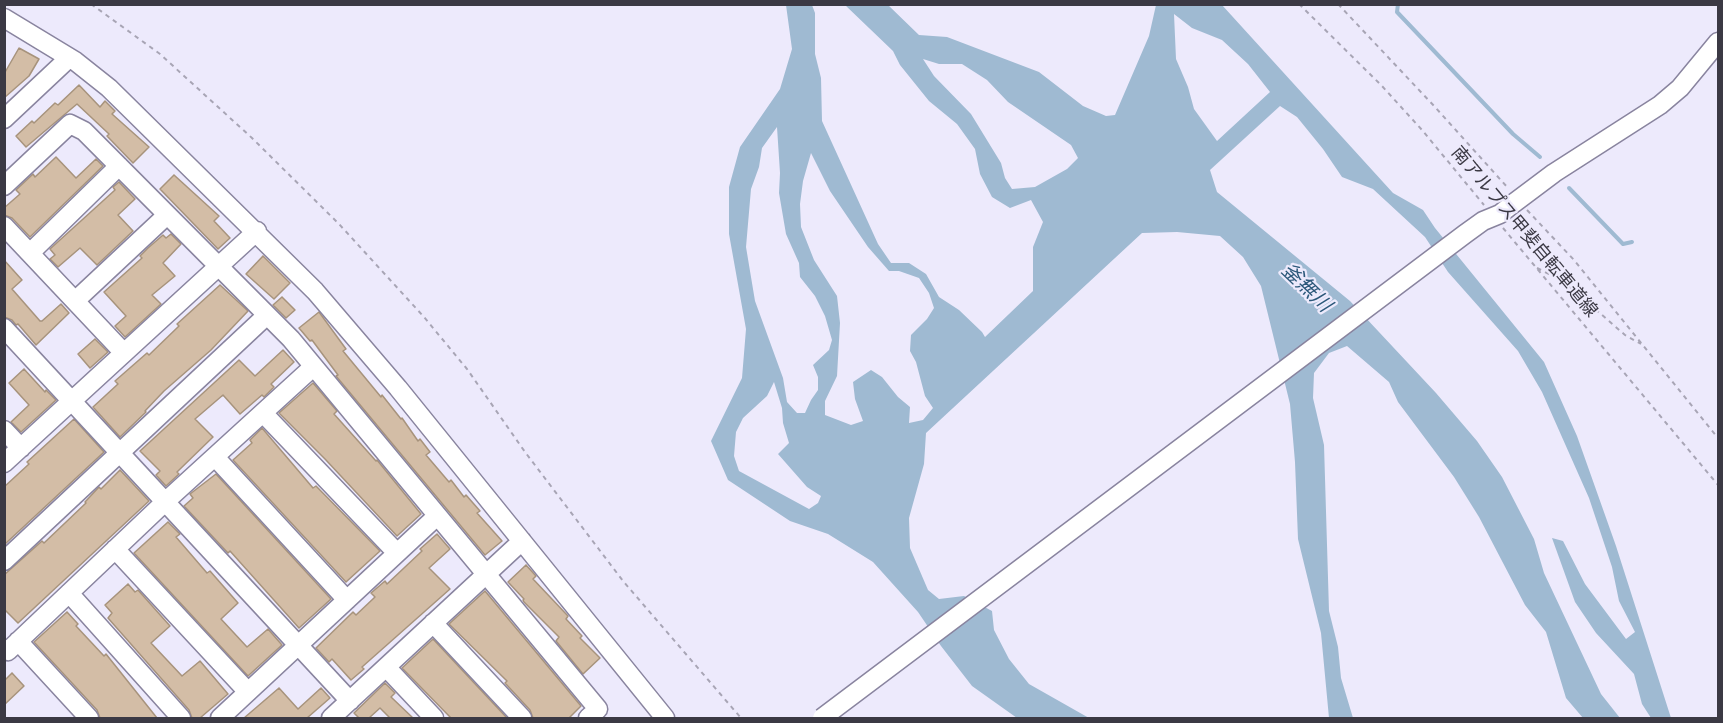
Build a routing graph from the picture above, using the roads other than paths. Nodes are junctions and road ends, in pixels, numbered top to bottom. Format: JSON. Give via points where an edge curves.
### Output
{"nodes":[{"id":1,"x":4,"y":18,"type":"edge"},
{"id":2,"x":1719,"y":42,"type":"edge"},
{"id":3,"x":69,"y":58,"type":"junction"},
{"id":4,"x":4,"y":118,"type":"edge"},
{"id":5,"x":119,"y":166,"type":"junction"},
{"id":6,"x":4,"y":186,"type":"edge"},
{"id":7,"x":167,"y":215,"type":"junction"},
{"id":8,"x":4,"y":226,"type":"edge"},
{"id":9,"x":257,"y":231,"type":"junction"},
{"id":10,"x":30,"y":253,"type":"junction"},
{"id":11,"x":218,"y":266,"type":"junction"},
{"id":12,"x":75,"y":301,"type":"junction"},
{"id":13,"x":267,"y":315,"type":"junction"},
{"id":14,"x":4,"y":328,"type":"edge"},
{"id":15,"x":124,"y":353,"type":"junction"},
{"id":16,"x":313,"y":367,"type":"junction"},
{"id":17,"x":72,"y":401,"type":"junction"},
{"id":18,"x":263,"y":413,"type":"junction"},
{"id":19,"x":4,"y":430,"type":"edge"},
{"id":20,"x":21,"y":448,"type":"junction"},
{"id":21,"x":119,"y":452,"type":"junction"},
{"id":22,"x":215,"y":457,"type":"junction"},
{"id":23,"x":4,"y":463,"type":"edge"},
{"id":24,"x":166,"y":501,"type":"junction"},
{"id":25,"x":437,"y":516,"type":"junction"},
{"id":26,"x":522,"y":541,"type":"junction"},
{"id":27,"x":115,"y":549,"type":"junction"},
{"id":28,"x":397,"y":554,"type":"junction"},
{"id":29,"x":4,"y":561,"type":"edge"},
{"id":30,"x":486,"y":574,"type":"junction"},
{"id":31,"x":69,"y":593,"type":"junction"},
{"id":32,"x":347,"y":600,"type":"junction"},
{"id":33,"x":433,"y":623,"type":"junction"},
{"id":34,"x":11,"y":645,"type":"edge"},
{"id":35,"x":299,"y":645,"type":"junction"},
{"id":36,"x":386,"y":667,"type":"junction"},
{"id":37,"x":248,"y":692,"type":"junction"},
{"id":38,"x":342,"y":712,"type":"edge"},
{"id":39,"x":89,"y":718,"type":"edge"},
{"id":40,"x":181,"y":718,"type":"edge"},
{"id":41,"x":220,"y":718,"type":"edge"},
{"id":42,"x":434,"y":718,"type":"edge"},
{"id":43,"x":522,"y":718,"type":"edge"},
{"id":44,"x":588,"y":718,"type":"edge"},
{"id":45,"x":665,"y":718,"type":"edge"},
{"id":46,"x":822,"y":718,"type":"edge"}],
"edges":[{"from":1,"to":3,"type":"street"},
{"from":2,"to":46,"type":"street","bridge":true,"via":[[1660,105],[1465,234]]},
{"from":3,"to":4,"type":"street"},
{"from":3,"to":9,"type":"street","via":[[109,88]]},
{"from":5,"to":6,"type":"street","via":[[84,131],[70,124]]},
{"from":5,"to":7,"type":"street"},
{"from":5,"to":10,"type":"street"},
{"from":7,"to":11,"type":"street"},
{"from":7,"to":12,"type":"street"},
{"from":8,"to":10,"type":"street"},
{"from":9,"to":11,"type":"street"},
{"from":9,"to":26,"type":"street","via":[[342,320]]},
{"from":10,"to":12,"type":"street"},
{"from":11,"to":13,"type":"street"},
{"from":11,"to":15,"type":"street"},
{"from":12,"to":15,"type":"street"},
{"from":13,"to":16,"type":"street"},
{"from":13,"to":21,"type":"street"},
{"from":14,"to":17,"type":"street"},
{"from":15,"to":17,"type":"street"},
{"from":16,"to":18,"type":"street"},
{"from":16,"to":25,"type":"street"},
{"from":17,"to":20,"type":"street"},
{"from":17,"to":21,"type":"street"},
{"from":18,"to":22,"type":"street"},
{"from":18,"to":28,"type":"street"},
{"from":19,"to":20,"type":"street"},
{"from":20,"to":23,"type":"street"},
{"from":21,"to":24,"type":"street"},
{"from":21,"to":29,"type":"street"},
{"from":22,"to":24,"type":"street"},
{"from":22,"to":32,"type":"street"},
{"from":24,"to":27,"type":"street"},
{"from":24,"to":35,"type":"street"},
{"from":25,"to":28,"type":"street"},
{"from":25,"to":30,"type":"street"},
{"from":26,"to":30,"type":"street"},
{"from":26,"to":45,"type":"street"},
{"from":27,"to":31,"type":"street"},
{"from":27,"to":37,"type":"street"},
{"from":28,"to":32,"type":"street"},
{"from":30,"to":33,"type":"street"},
{"from":30,"to":44,"type":"street","via":[[598,709]]},
{"from":31,"to":34,"type":"street"},
{"from":31,"to":40,"type":"street"},
{"from":32,"to":35,"type":"street"},
{"from":33,"to":36,"type":"street"},
{"from":33,"to":43,"type":"street"},
{"from":34,"to":39,"type":"street"},
{"from":35,"to":37,"type":"street"},
{"from":35,"to":38,"type":"street"},
{"from":36,"to":38,"type":"street"},
{"from":36,"to":42,"type":"street"},
{"from":37,"to":41,"type":"street"}]}
